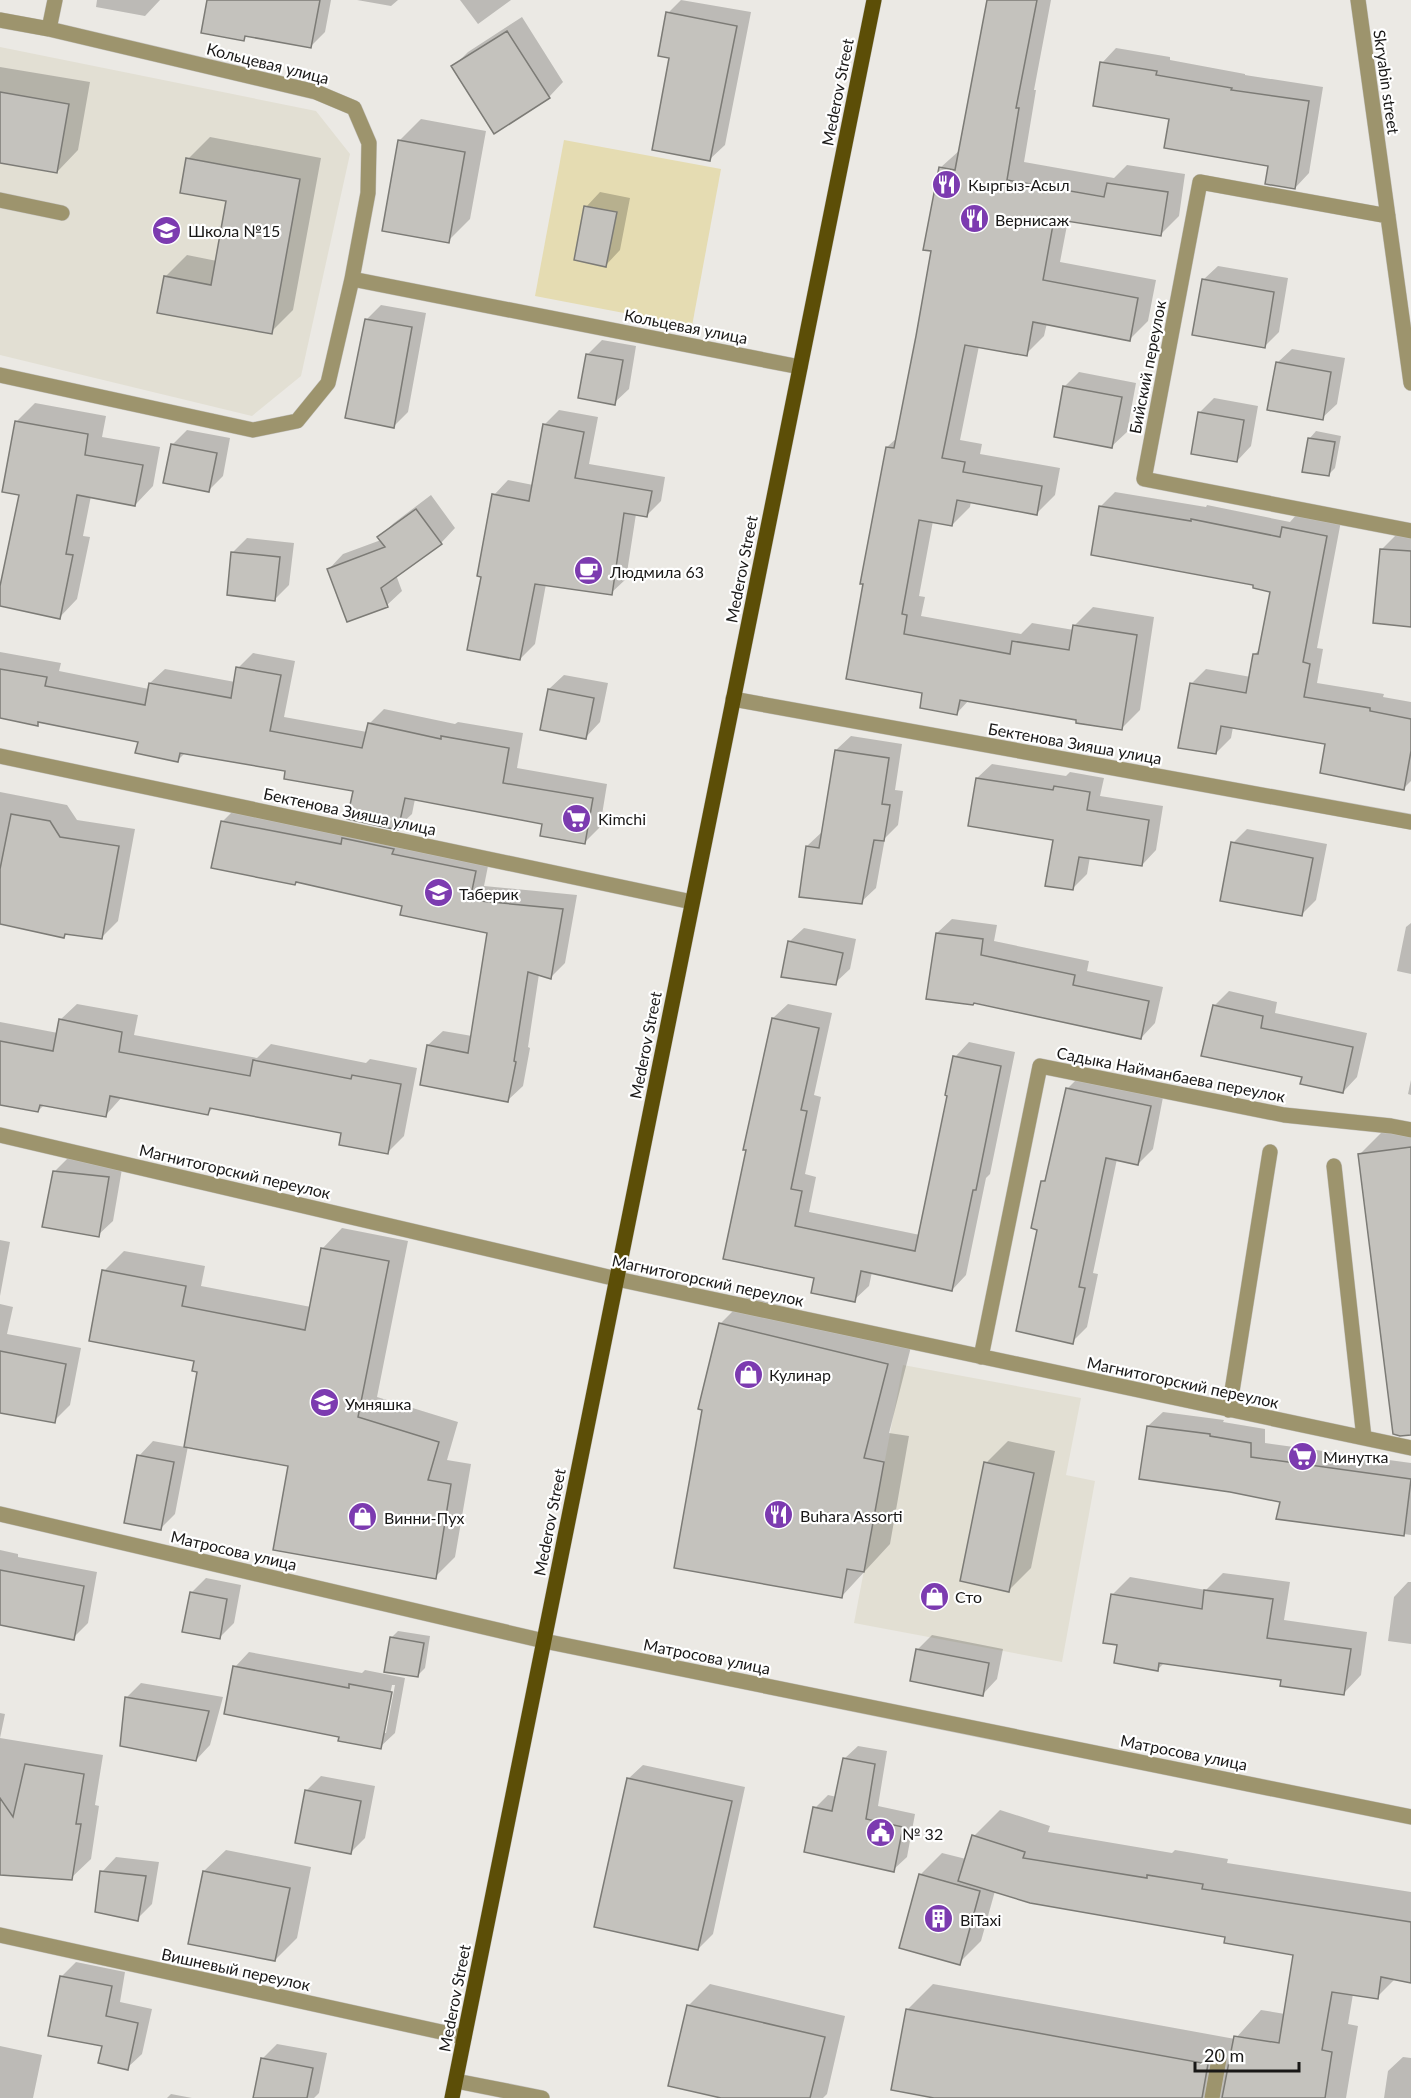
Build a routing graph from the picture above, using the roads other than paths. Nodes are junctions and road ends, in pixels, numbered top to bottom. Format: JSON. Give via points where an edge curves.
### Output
{"nodes":[{"id":1,"x":55,"y":0,"type":"edge"},
{"id":2,"x":874,"y":0,"type":"edge"},
{"id":3,"x":1358,"y":0,"type":"edge"},
{"id":4,"x":0,"y":20,"type":"edge"},
{"id":5,"x":49,"y":29,"type":"junction"},
{"id":6,"x":0,"y":200,"type":"edge"},
{"id":7,"x":63,"y":213,"type":"dead end"},
{"id":8,"x":1388,"y":216,"type":"junction"},
{"id":9,"x":352,"y":279,"type":"junction"},
{"id":10,"x":800,"y":367,"type":"junction"},
{"id":11,"x":0,"y":375,"type":"edge"},
{"id":12,"x":1411,"y":383,"type":"edge"},
{"id":13,"x":1411,"y":531,"type":"edge"},
{"id":14,"x":733,"y":699,"type":"junction"},
{"id":15,"x":0,"y":756,"type":"edge"},
{"id":16,"x":1411,"y":822,"type":"edge"},
{"id":17,"x":692,"y":902,"type":"junction"},
{"id":18,"x":1411,"y":1130,"type":"edge"},
{"id":19,"x":0,"y":1135,"type":"edge"},
{"id":20,"x":1270,"y":1152,"type":"dead end"},
{"id":21,"x":1334,"y":1166,"type":"dead end"},
{"id":22,"x":617,"y":1279,"type":"junction"},
{"id":23,"x":981,"y":1357,"type":"junction"},
{"id":24,"x":1229,"y":1410,"type":"junction"},
{"id":25,"x":1364,"y":1438,"type":"junction"},
{"id":26,"x":1411,"y":1448,"type":"edge"},
{"id":27,"x":0,"y":1514,"type":"edge"},
{"id":28,"x":544,"y":1641,"type":"junction"},
{"id":29,"x":1411,"y":1817,"type":"edge"},
{"id":30,"x":0,"y":1935,"type":"edge"},
{"id":31,"x":464,"y":2037,"type":"junction"},
{"id":32,"x":1219,"y":2059,"type":"dead end"},
{"id":33,"x":456,"y":2081,"type":"junction"},
{"id":34,"x":452,"y":2098,"type":"edge"},
{"id":35,"x":542,"y":2098,"type":"edge"},
{"id":36,"x":1212,"y":2098,"type":"edge"}],
"edges":[{"from":1,"to":5,"type":"street"},
{"from":2,"to":10,"type":"main road","name":"Mederov Street"},
{"from":3,"to":8,"type":"street","name":"Skryabin street"},
{"from":4,"to":5,"type":"street","name":"Кольцевая улица"},
{"from":5,"to":9,"type":"street","name":"Кольцевая улица","via":[[316,92],[354,108],[369,143],[369,173]]},
{"from":6,"to":7,"type":"street"},
{"from":8,"to":12,"type":"street","name":"Skryabin street"},
{"from":8,"to":13,"type":"street","name":"Бийский переулок","via":[[1200,182],[1144,478]]},
{"from":9,"to":10,"type":"street","name":"Кольцевая улица"},
{"from":9,"to":11,"type":"street","name":"Кольцевая улица","via":[[328,383],[297,421],[253,430]]},
{"from":10,"to":14,"type":"main road","name":"Mederov Street"},
{"from":14,"to":16,"type":"street","name":"Бектенова Зияша улица"},
{"from":14,"to":17,"type":"main road","name":"Mederov Street"},
{"from":15,"to":17,"type":"street","name":"Бектенова Зияша улица"},
{"from":17,"to":22,"type":"main road","name":"Mederov Street"},
{"from":18,"to":23,"type":"street","name":"Садыка Найманбаева переулок","via":[[1284,1115],[1040,1066]]},
{"from":19,"to":22,"type":"street","name":"Магнитогорский переулок"},
{"from":20,"to":24,"type":"street"},
{"from":21,"to":25,"type":"street"},
{"from":22,"to":23,"type":"street","name":"Магнитогорский переулок"},
{"from":22,"to":28,"type":"main road","name":"Mederov Street"},
{"from":23,"to":24,"type":"street","name":"Магнитогорский переулок"},
{"from":24,"to":25,"type":"street","name":"Магнитогорский переулок"},
{"from":25,"to":26,"type":"street","name":"Магнитогорский переулок"},
{"from":27,"to":28,"type":"street","name":"Матросова улица"},
{"from":28,"to":29,"type":"street","name":"Матросова улица"},
{"from":28,"to":31,"type":"main road","name":"Mederov Street"},
{"from":30,"to":31,"type":"street","name":"Вишневый переулок"},
{"from":31,"to":33,"type":"main road","name":"Mederov Street"},
{"from":32,"to":36,"type":"street"},
{"from":33,"to":34,"type":"main road","name":"Mederov Street"},
{"from":33,"to":35,"type":"street"}]}
